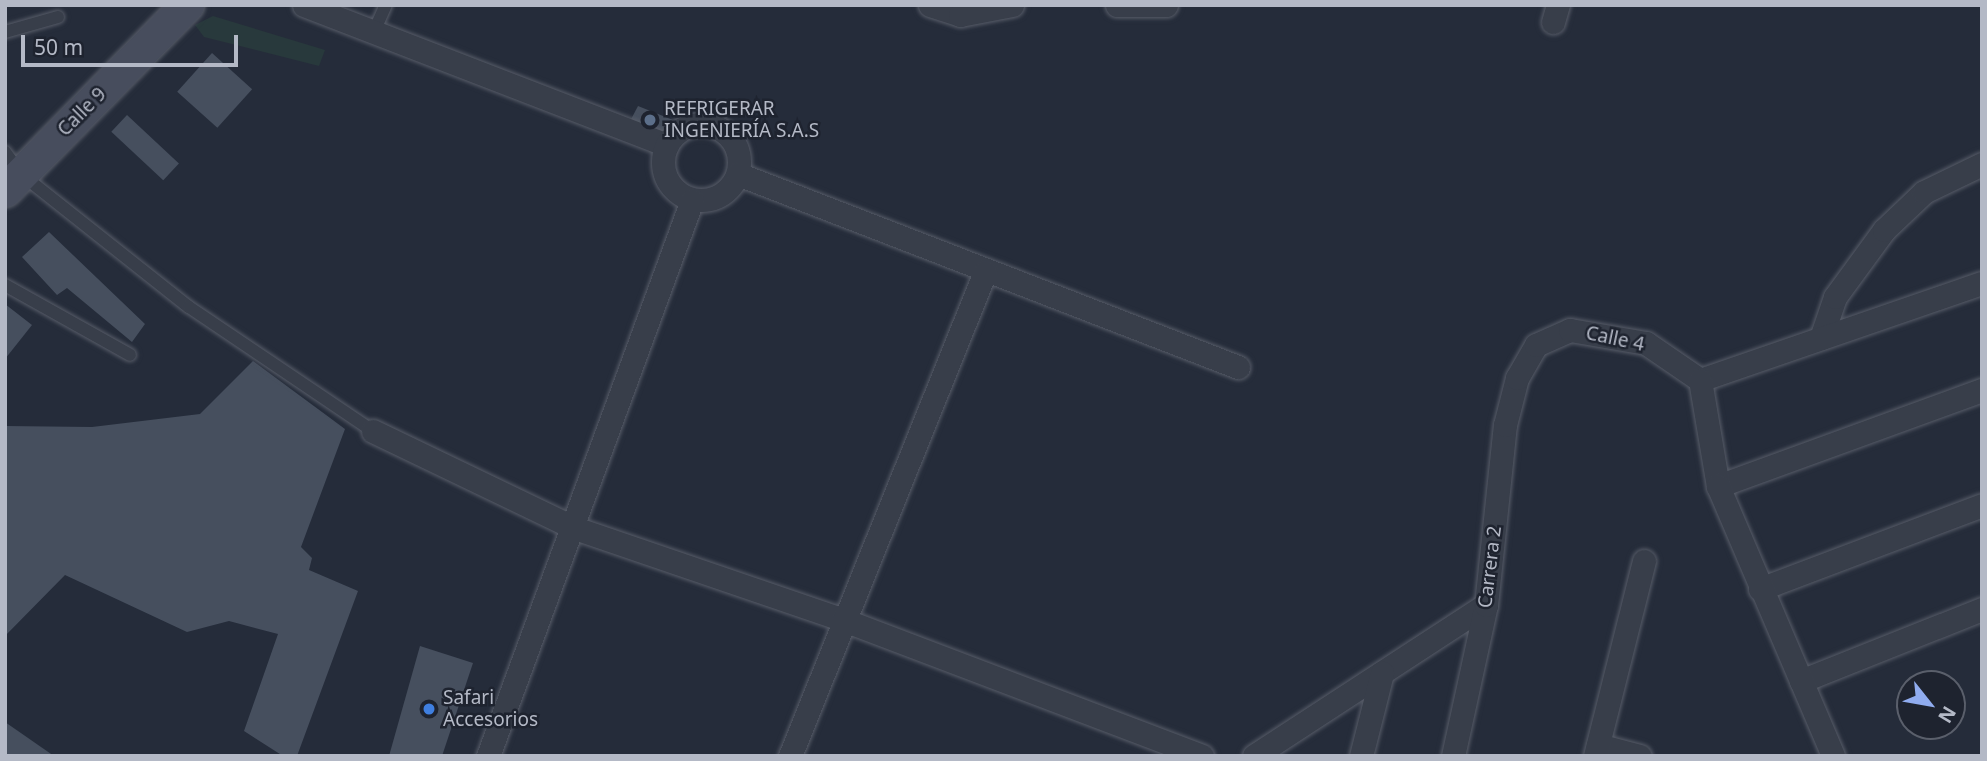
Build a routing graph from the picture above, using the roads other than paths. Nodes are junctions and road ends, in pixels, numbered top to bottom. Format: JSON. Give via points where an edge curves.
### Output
{"nodes":[{"id":1,"x":187,"y":5,"type":"edge"},
{"id":2,"x":304,"y":5,"type":"edge"},
{"id":3,"x":387,"y":5,"type":"edge"},
{"id":4,"x":930,"y":5,"type":"edge"},
{"id":5,"x":1012,"y":5,"type":"edge"},
{"id":6,"x":1117,"y":5,"type":"edge"},
{"id":7,"x":1166,"y":5,"type":"edge"},
{"id":8,"x":58,"y":17,"type":"dead end"},
{"id":9,"x":5,"y":32,"type":"edge"},
{"id":10,"x":372,"y":36,"type":"junction"},
{"id":11,"x":667,"y":145,"type":"junction"},
{"id":12,"x":1982,"y":164,"type":"edge"},
{"id":13,"x":11,"y":172,"type":"edge"},
{"id":14,"x":738,"y":174,"type":"junction"},
{"id":15,"x":692,"y":200,"type":"junction"},
{"id":16,"x":985,"y":272,"type":"junction"},
{"id":17,"x":1982,"y":283,"type":"edge"},
{"id":18,"x":5,"y":285,"type":"edge"},
{"id":19,"x":1821,"y":338,"type":"junction"},
{"id":20,"x":130,"y":355,"type":"dead end"},
{"id":21,"x":1238,"y":367,"type":"dead end"},
{"id":22,"x":1517,"y":378,"type":"joint"},
{"id":23,"x":1699,"y":380,"type":"junction"},
{"id":24,"x":1982,"y":390,"type":"edge"},
{"id":25,"x":373,"y":431,"type":"joint"},
{"id":26,"x":1718,"y":486,"type":"junction"},
{"id":27,"x":1982,"y":505,"type":"edge"},
{"id":28,"x":575,"y":527,"type":"junction"},
{"id":29,"x":1644,"y":561,"type":"dead end"},
{"id":30,"x":1760,"y":589,"type":"junction"},
{"id":31,"x":1486,"y":606,"type":"junction"},
{"id":32,"x":1982,"y":609,"type":"edge"},
{"id":33,"x":844,"y":620,"type":"junction"},
{"id":34,"x":1382,"y":673,"type":"junction"},
{"id":35,"x":1801,"y":681,"type":"junction"},
{"id":36,"x":1596,"y":750,"type":"edge"},
{"id":37,"x":488,"y":756,"type":"edge"},
{"id":38,"x":790,"y":756,"type":"edge"},
{"id":39,"x":1202,"y":756,"type":"edge"},
{"id":40,"x":1254,"y":756,"type":"edge"},
{"id":41,"x":1361,"y":756,"type":"edge"},
{"id":42,"x":1453,"y":756,"type":"edge"},
{"id":43,"x":1640,"y":756,"type":"edge"},
{"id":44,"x":1833,"y":756,"type":"edge"}],
"edges":[{"from":1,"to":13,"type":"main road","name":"Calle 9"},
{"from":2,"to":10,"type":"street"},
{"from":3,"to":10,"type":"lane"},
{"from":4,"to":5,"type":"street","via":[[960,15]]},
{"from":6,"to":7,"type":"street"},
{"from":8,"to":9,"type":"lane"},
{"from":10,"to":11,"type":"street"},
{"from":11,"to":14,"type":"street","via":[[685,128],[721,129],[737,149]]},
{"from":11,"to":15,"type":"street","via":[[662,159],[669,185]]},
{"from":12,"to":19,"type":"street","via":[[1924,192],[1884,230],[1835,297]]},
{"from":13,"to":25,"type":"lane","via":[[189,307]]},
{"from":14,"to":15,"type":"street","via":[[724,193]]},
{"from":14,"to":16,"type":"street"},
{"from":15,"to":28,"type":"street"},
{"from":16,"to":21,"type":"street"},
{"from":16,"to":33,"type":"street"},
{"from":17,"to":19,"type":"street"},
{"from":18,"to":20,"type":"lane"},
{"from":19,"to":23,"type":"street"},
{"from":22,"to":23,"type":"street","name":"Calle 4","via":[[1536,345],[1570,330],[1646,343]]},
{"from":22,"to":31,"type":"street","name":"Carrera 2","via":[[1505,425]]},
{"from":23,"to":26,"type":"street"},
{"from":24,"to":26,"type":"street"},
{"from":25,"to":28,"type":"street"},
{"from":26,"to":30,"type":"street"},
{"from":27,"to":30,"type":"street"},
{"from":28,"to":33,"type":"street"},
{"from":28,"to":37,"type":"street"},
{"from":29,"to":36,"type":"street"},
{"from":30,"to":35,"type":"street"},
{"from":31,"to":34,"type":"street"},
{"from":31,"to":42,"type":"street","name":"Carrera 2"},
{"from":32,"to":35,"type":"street"},
{"from":33,"to":38,"type":"street"},
{"from":33,"to":39,"type":"street"},
{"from":34,"to":40,"type":"street"},
{"from":34,"to":41,"type":"street"},
{"from":35,"to":44,"type":"street"},
{"from":36,"to":43,"type":"street"}]}
